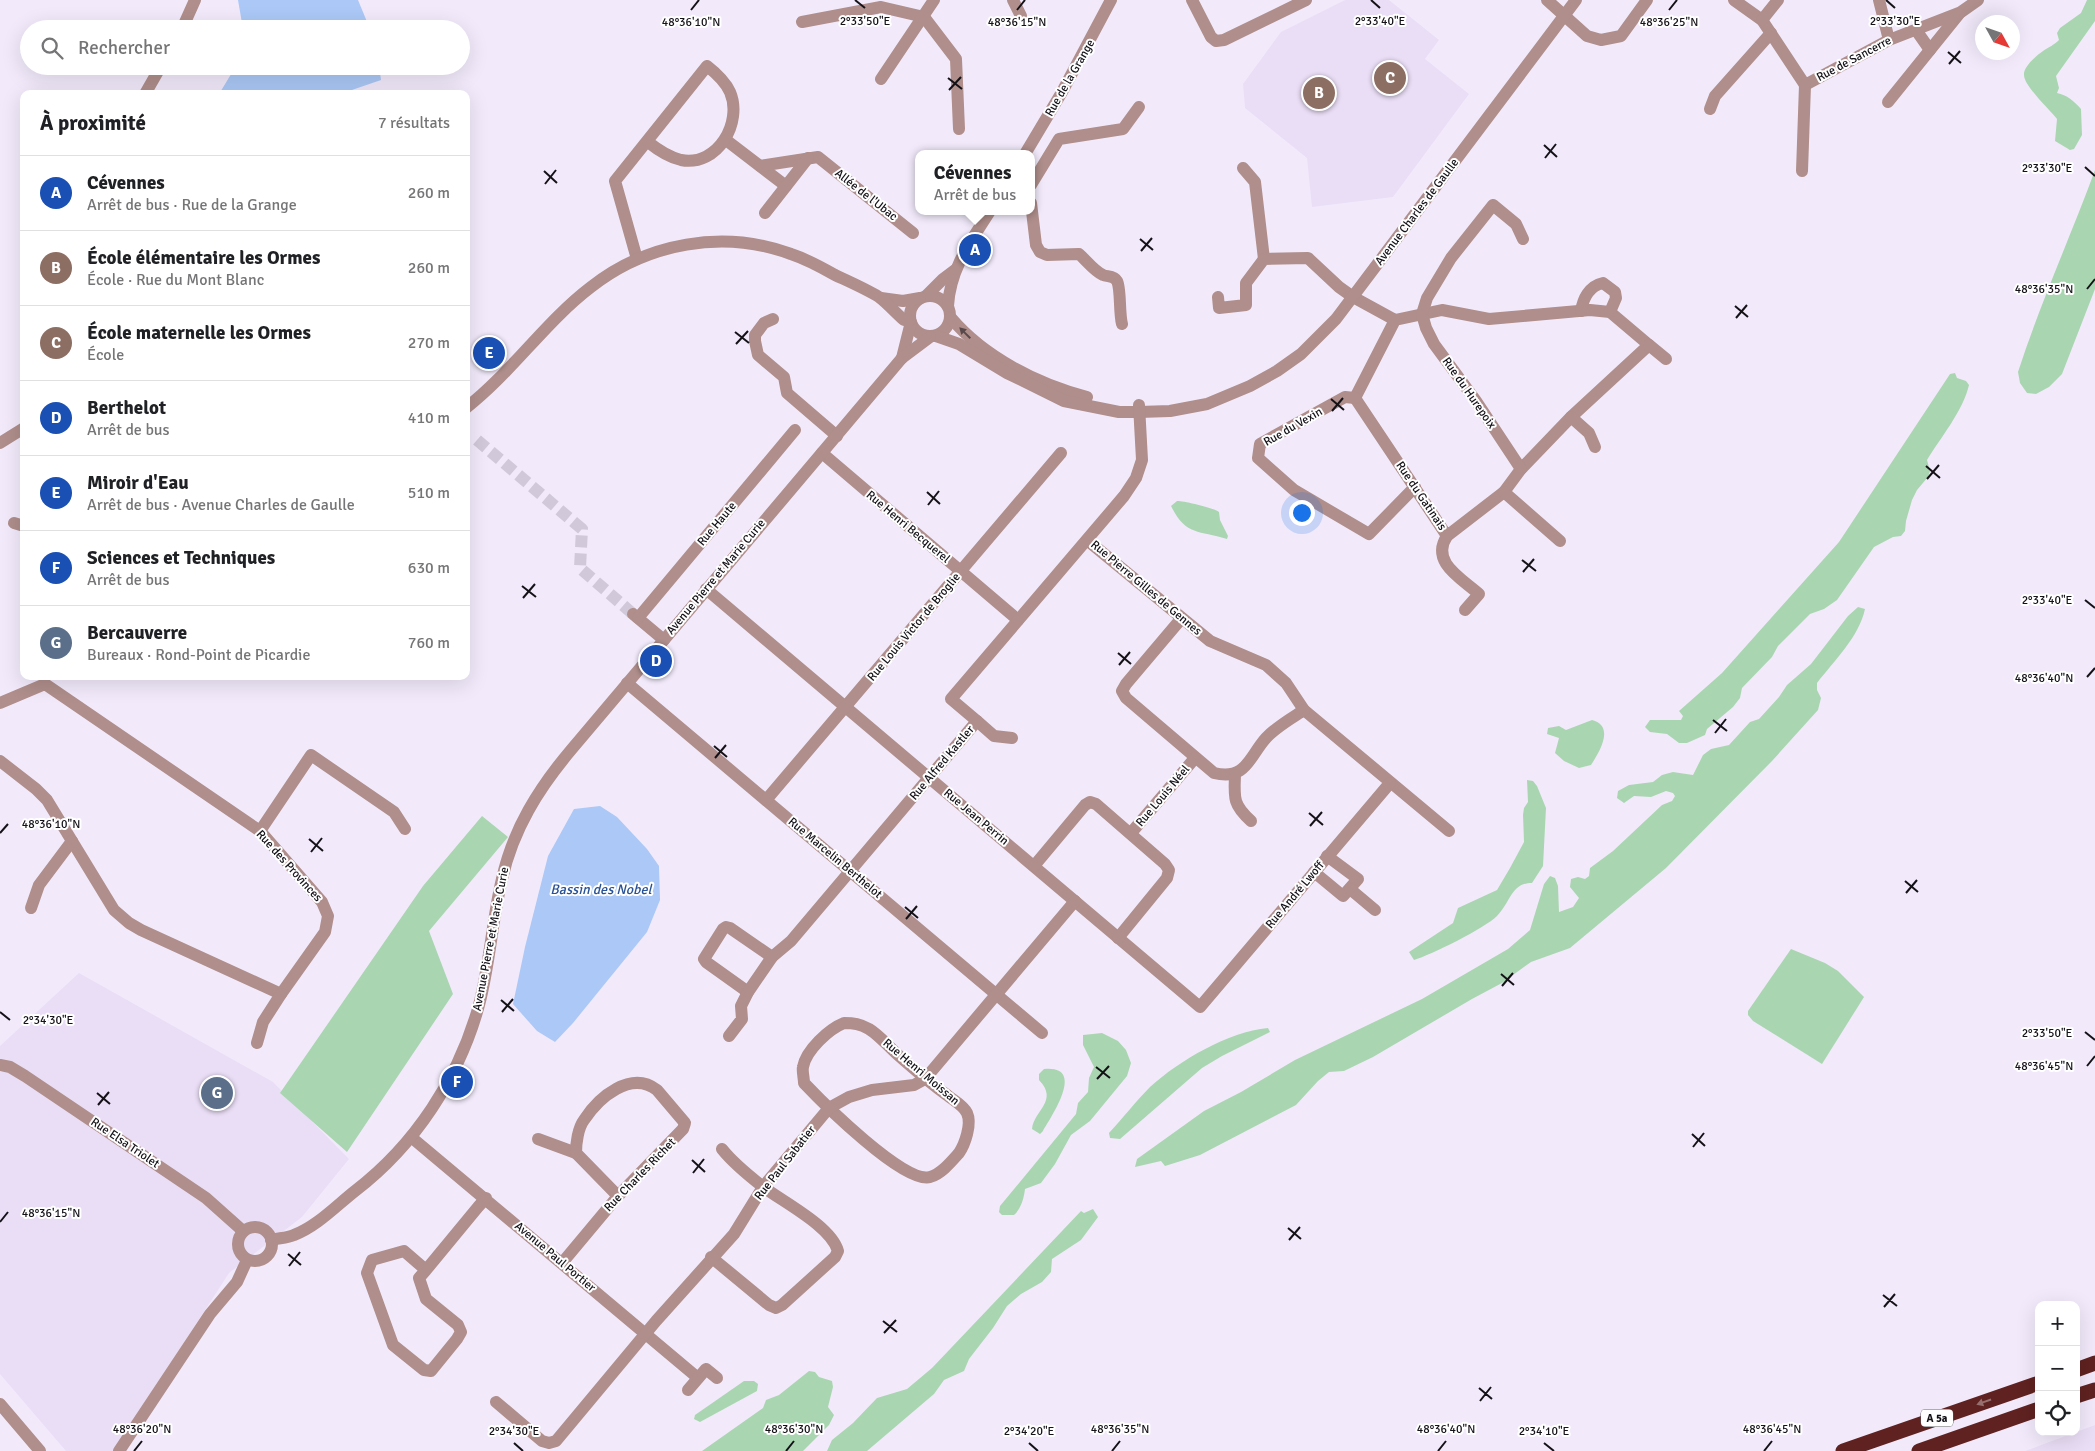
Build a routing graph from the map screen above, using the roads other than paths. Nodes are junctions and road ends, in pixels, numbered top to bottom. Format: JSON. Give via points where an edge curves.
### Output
{"nodes":[{"id":1,"x":195,"y":0,"type":"edge"},
{"id":2,"x":934,"y":0,"type":"edge"},
{"id":3,"x":1013,"y":0,"type":"edge"},
{"id":4,"x":1111,"y":0,"type":"edge"},
{"id":5,"x":1192,"y":0,"type":"edge"},
{"id":6,"x":1306,"y":0,"type":"edge"},
{"id":7,"x":1546,"y":0,"type":"edge"},
{"id":8,"x":1576,"y":0,"type":"edge"},
{"id":9,"x":1647,"y":0,"type":"edge"},
{"id":10,"x":1734,"y":0,"type":"edge"},
{"id":11,"x":1778,"y":0,"type":"edge"},
{"id":12,"x":1879,"y":0,"type":"edge"},
{"id":13,"x":1978,"y":0,"type":"edge"},
{"id":14,"x":1961,"y":12,"type":"junction"},
{"id":15,"x":1021,"y":16,"type":"dead end"},
{"id":16,"x":924,"y":17,"type":"junction"},
{"id":17,"x":1565,"y":17,"type":"junction"},
{"id":18,"x":186,"y":20,"type":"edge"},
{"id":19,"x":1762,"y":20,"type":"junction"},
{"id":20,"x":802,"y":22,"type":"dead end"},
{"id":21,"x":1916,"y":30,"type":"junction"},
{"id":22,"x":1771,"y":33,"type":"junction"},
{"id":23,"x":1889,"y":40,"type":"junction"},
{"id":24,"x":1930,"y":50,"type":"junction"},
{"id":25,"x":156,"y":75,"type":"edge"},
{"id":26,"x":881,"y":79,"type":"dead end"},
{"id":27,"x":1805,"y":86,"type":"junction"},
{"id":28,"x":147,"y":90,"type":"edge"},
{"id":29,"x":1888,"y":102,"type":"dead end"},
{"id":30,"x":1139,"y":107,"type":"dead end"},
{"id":31,"x":1710,"y":109,"type":"dead end"},
{"id":32,"x":959,"y":128,"type":"dead end"},
{"id":33,"x":726,"y":140,"type":"junction"},
{"id":34,"x":648,"y":142,"type":"junction"},
{"id":35,"x":1027,"y":150,"type":"edge"},
{"id":36,"x":813,"y":158,"type":"junction"},
{"id":37,"x":760,"y":166,"type":"junction"},
{"id":38,"x":1243,"y":168,"type":"dead end"},
{"id":39,"x":1802,"y":171,"type":"dead end"},
{"id":40,"x":1035,"y":178,"type":"edge"},
{"id":41,"x":786,"y":186,"type":"junction"},
{"id":42,"x":765,"y":213,"type":"dead end"},
{"id":43,"x":988,"y":215,"type":"edge"},
{"id":44,"x":1032,"y":215,"type":"edge"},
{"id":45,"x":913,"y":233,"type":"dead end"},
{"id":46,"x":1523,"y":239,"type":"dead end"},
{"id":47,"x":637,"y":259,"type":"junction"},
{"id":48,"x":1264,"y":259,"type":"junction"},
{"id":49,"x":955,"y":270,"type":"junction"},
{"id":50,"x":923,"y":297,"type":"junction"},
{"id":51,"x":1218,"y":297,"type":"dead end"},
{"id":52,"x":1353,"y":297,"type":"junction"},
{"id":53,"x":881,"y":298,"type":"junction"},
{"id":54,"x":949,"y":312,"type":"junction"},
{"id":55,"x":1581,"y":312,"type":"junction"},
{"id":56,"x":1610,"y":312,"type":"junction"},
{"id":57,"x":1422,"y":314,"type":"junction"},
{"id":58,"x":773,"y":320,"type":"dead end"},
{"id":59,"x":1395,"y":320,"type":"junction"},
{"id":60,"x":910,"y":321,"type":"junction"},
{"id":61,"x":1122,"y":324,"type":"dead end"},
{"id":62,"x":933,"y":336,"type":"junction"},
{"id":63,"x":1650,"y":345,"type":"junction"},
{"id":64,"x":902,"y":358,"type":"junction"},
{"id":65,"x":1666,"y":358,"type":"dead end"},
{"id":66,"x":1355,"y":398,"type":"junction"},
{"id":67,"x":470,"y":404,"type":"edge"},
{"id":68,"x":1139,"y":408,"type":"junction"},
{"id":69,"x":1571,"y":417,"type":"junction"},
{"id":70,"x":20,"y":430,"type":"edge"},
{"id":71,"x":795,"y":430,"type":"dead end"},
{"id":72,"x":837,"y":436,"type":"junction"},
{"id":73,"x":0,"y":443,"type":"edge"},
{"id":74,"x":1595,"y":447,"type":"dead end"},
{"id":75,"x":822,"y":453,"type":"junction"},
{"id":76,"x":1061,"y":453,"type":"dead end"},
{"id":77,"x":1522,"y":469,"type":"junction"},
{"id":78,"x":1415,"y":487,"type":"junction"},
{"id":79,"x":1504,"y":492,"type":"junction"},
{"id":80,"x":1447,"y":536,"type":"junction"},
{"id":81,"x":1087,"y":540,"type":"junction"},
{"id":82,"x":1560,"y":541,"type":"dead end"},
{"id":83,"x":961,"y":572,"type":"junction"},
{"id":84,"x":706,"y":590,"type":"junction"},
{"id":85,"x":1464,"y":610,"type":"dead end"},
{"id":86,"x":1181,"y":619,"type":"junction"},
{"id":87,"x":1018,"y":620,"type":"junction"},
{"id":88,"x":664,"y":640,"type":"junction"},
{"id":89,"x":46,"y":680,"type":"edge"},
{"id":90,"x":627,"y":683,"type":"junction"},
{"id":91,"x":0,"y":702,"type":"edge"},
{"id":92,"x":846,"y":707,"type":"junction"},
{"id":93,"x":1304,"y":710,"type":"junction"},
{"id":94,"x":977,"y":721,"type":"junction"},
{"id":95,"x":1012,"y":738,"type":"dead end"},
{"id":96,"x":1195,"y":758,"type":"junction"},
{"id":97,"x":0,"y":761,"type":"edge"},
{"id":98,"x":1235,"y":775,"type":"junction"},
{"id":99,"x":929,"y":778,"type":"junction"},
{"id":100,"x":1390,"y":783,"type":"junction"},
{"id":101,"x":766,"y":800,"type":"junction"},
{"id":102,"x":1251,"y":821,"type":"dead end"},
{"id":103,"x":405,"y":828,"type":"dead end"},
{"id":104,"x":260,"y":831,"type":"junction"},
{"id":105,"x":1449,"y":831,"type":"dead end"},
{"id":106,"x":1131,"y":833,"type":"junction"},
{"id":107,"x":72,"y":841,"type":"junction"},
{"id":108,"x":1327,"y":856,"type":"junction"},
{"id":109,"x":1034,"y":866,"type":"junction"},
{"id":110,"x":850,"y":871,"type":"junction"},
{"id":111,"x":1314,"y":872,"type":"junction"},
{"id":112,"x":1350,"y":889,"type":"junction"},
{"id":113,"x":1074,"y":901,"type":"junction"},
{"id":114,"x":31,"y":908,"type":"dead end"},
{"id":115,"x":1375,"y":910,"type":"dead end"},
{"id":116,"x":1118,"y":938,"type":"junction"},
{"id":117,"x":772,"y":957,"type":"junction"},
{"id":118,"x":748,"y":992,"type":"junction"},
{"id":119,"x":995,"y":993,"type":"junction"},
{"id":120,"x":282,"y":994,"type":"junction"},
{"id":121,"x":1200,"y":1006,"type":"joint"},
{"id":122,"x":1042,"y":1033,"type":"dead end"},
{"id":123,"x":729,"y":1036,"type":"dead end"},
{"id":124,"x":257,"y":1044,"type":"dead end"},
{"id":125,"x":0,"y":1065,"type":"edge"},
{"id":126,"x":925,"y":1079,"type":"junction"},
{"id":127,"x":829,"y":1108,"type":"junction"},
{"id":128,"x":411,"y":1136,"type":"junction"},
{"id":129,"x":538,"y":1139,"type":"dead end"},
{"id":130,"x":722,"y":1149,"type":"dead end"},
{"id":131,"x":579,"y":1156,"type":"junction"},
{"id":132,"x":763,"y":1187,"type":"junction"},
{"id":133,"x":618,"y":1196,"type":"junction"},
{"id":134,"x":486,"y":1198,"type":"junction"},
{"id":135,"x":243,"y":1231,"type":"junction"},
{"id":136,"x":272,"y":1240,"type":"junction"},
{"id":137,"x":711,"y":1258,"type":"junction"},
{"id":138,"x":247,"y":1260,"type":"junction"},
{"id":139,"x":562,"y":1263,"type":"junction"},
{"id":140,"x":426,"y":1270,"type":"junction"},
{"id":141,"x":646,"y":1333,"type":"junction"},
{"id":142,"x":2095,"y":1363,"type":"edge"},
{"id":143,"x":2080,"y":1369,"type":"edge"},
{"id":144,"x":698,"y":1378,"type":"junction"},
{"id":145,"x":717,"y":1378,"type":"dead end"},
{"id":146,"x":2035,"y":1384,"type":"edge"},
{"id":147,"x":688,"y":1390,"type":"dead end"},
{"id":148,"x":2095,"y":1390,"type":"edge"},
{"id":149,"x":2080,"y":1395,"type":"edge"},
{"id":150,"x":496,"y":1402,"type":"dead end"},
{"id":151,"x":0,"y":1404,"type":"edge"},
{"id":152,"x":2035,"y":1410,"type":"edge"},
{"id":153,"x":40,"y":1451,"type":"edge"},
{"id":154,"x":119,"y":1451,"type":"edge"},
{"id":155,"x":1843,"y":1451,"type":"edge"},
{"id":156,"x":1919,"y":1451,"type":"edge"}],
"edges":[{"from":1,"to":18,"type":"street"},
{"from":2,"to":16,"type":"street"},
{"from":3,"to":15,"type":"street"},
{"from":4,"to":35,"type":"street","name":"Rue de la Grange"},
{"from":5,"to":6,"type":"street","via":[[1216,41]]},
{"from":7,"to":17,"type":"street"},
{"from":8,"to":17,"type":"street","name":"Avenue Charles de Gaulle"},
{"from":9,"to":17,"type":"street","via":[[1621,36],[1610,39],[1587,36]]},
{"from":10,"to":19,"type":"street","name":"Rue de Sancerre"},
{"from":11,"to":19,"type":"street"},
{"from":12,"to":23,"type":"street"},
{"from":13,"to":14,"type":"street","name":"Rue de Sancerre"},
{"from":14,"to":21,"type":"street","name":"Rue de Sancerre"},
{"from":14,"to":24,"type":"street"},
{"from":16,"to":20,"type":"street","via":[[881,7]]},
{"from":16,"to":26,"type":"street"},
{"from":16,"to":32,"type":"street","via":[[956,59]]},
{"from":17,"to":52,"type":"street","name":"Avenue Charles de Gaulle"},
{"from":19,"to":22,"type":"street","name":"Rue de Sancerre"},
{"from":21,"to":23,"type":"street","name":"Rue de Sancerre"},
{"from":21,"to":24,"type":"street"},
{"from":22,"to":27,"type":"street","name":"Rue de Sancerre"},
{"from":22,"to":31,"type":"street","via":[[1715,96]]},
{"from":23,"to":27,"type":"street","name":"Rue de Sancerre"},
{"from":24,"to":29,"type":"street"},
{"from":25,"to":28,"type":"street"},
{"from":27,"to":39,"type":"street"},
{"from":30,"to":40,"type":"street","via":[[1123,130],[1059,139]]},
{"from":33,"to":34,"type":"street","via":[[701,158],[683,160],[660,151]]},
{"from":33,"to":34,"type":"street","via":[[732,122],[730,92],[708,66]]},
{"from":33,"to":37,"type":"street"},
{"from":34,"to":47,"type":"street","via":[[614,181]]},
{"from":36,"to":37,"type":"street"},
{"from":36,"to":41,"type":"street"},
{"from":36,"to":45,"type":"street","name":"Allée de l'Ubac"},
{"from":37,"to":41,"type":"street"},
{"from":38,"to":48,"type":"street","via":[[1256,182]]},
{"from":41,"to":42,"type":"street"},
{"from":43,"to":49,"type":"street"},
{"from":44,"to":61,"type":"street","via":[[1036,245],[1040,252],[1079,254],[1103,275],[1117,280]]},
{"from":46,"to":57,"type":"street","via":[[1516,224],[1493,205],[1451,258],[1427,298]]},
{"from":47,"to":53,"type":"street","via":[[663,249],[700,242],[754,244],[802,258]]},
{"from":47,"to":67,"type":"street","via":[[584,293]]},
{"from":48,"to":51,"type":"street","via":[[1246,283],[1246,305],[1219,308]]},
{"from":48,"to":52,"type":"street","via":[[1308,258]]},
{"from":49,"to":50,"type":"street"},
{"from":49,"to":54,"type":"street","via":[[950,284]]},
{"from":50,"to":53,"type":"street","via":[[903,302]]},
{"from":50,"to":54,"type":"street","via":[[939,297]]},
{"from":50,"to":60,"type":"street","via":[[911,308]]},
{"from":52,"to":59,"type":"street"},
{"from":52,"to":68,"type":"street","name":"Avenue Charles de Gaulle","via":[[1324,333],[1301,354],[1262,379],[1232,394]]},
{"from":53,"to":60,"type":"street","via":[[904,320]]},
{"from":54,"to":62,"type":"street","via":[[946,329]]},
{"from":68,"to":54,"type":"street","name":"Avenue Charles de Gaulle","one_way":true,"via":[[1070,393],[1037,379],[973,341]]},
{"from":55,"to":56,"type":"street"},
{"from":55,"to":56,"type":"street","via":[[1583,298],[1596,284],[1603,283],[1615,292]]},
{"from":55,"to":57,"type":"street","via":[[1489,320],[1442,310]]},
{"from":56,"to":63,"type":"street"},
{"from":57,"to":59,"type":"street"},
{"from":57,"to":77,"type":"street","name":"Rue du Hurepoix","via":[[1434,344]]},
{"from":58,"to":72,"type":"street","via":[[764,323],[755,335],[758,355],[784,377],[787,393]]},
{"from":59,"to":66,"type":"street"},
{"from":60,"to":62,"type":"street","via":[[918,333]]},
{"from":60,"to":64,"type":"street","name":"Avenue Pierre et Marie Curie"},
{"from":62,"to":64,"type":"street","name":"Avenue Pierre et Marie Curie"},
{"from":62,"to":68,"type":"street","name":"Avenue Charles de Gaulle","via":[[958,344],[1007,374],[1064,400],[1119,412]]},
{"from":63,"to":65,"type":"street"},
{"from":63,"to":69,"type":"street","name":"Rue du Gatinais"},
{"from":64,"to":72,"type":"street","name":"Avenue Pierre et Marie Curie"},
{"from":66,"to":78,"type":"street","name":"Rue du Gatinais"},
{"from":66,"to":78,"type":"street","name":"Rue du Vexin","via":[[1345,398],[1260,444],[1258,458],[1294,490],[1369,534]]},
{"from":68,"to":81,"type":"street","name":"Rue Alfred Kastler","via":[[1142,460],[1136,478]]},
{"from":69,"to":74,"type":"street","via":[[1589,433]]},
{"from":69,"to":77,"type":"street","name":"Rue du Gatinais"},
{"from":70,"to":73,"type":"street"},
{"from":71,"to":88,"type":"street","name":"Rue Haute","via":[[636,616]]},
{"from":72,"to":75,"type":"street","name":"Avenue Pierre et Marie Curie"},
{"from":75,"to":83,"type":"street","name":"Rue Henri Becquerel"},
{"from":75,"to":84,"type":"street","name":"Avenue Pierre et Marie Curie"},
{"from":76,"to":83,"type":"street","name":"Rue Louis Victor de Broglie"},
{"from":77,"to":79,"type":"street","name":"Rue du Gatinais"},
{"from":78,"to":80,"type":"street","name":"Rue du Gatinais"},
{"from":79,"to":80,"type":"street","name":"Rue du Gatinais"},
{"from":79,"to":82,"type":"street"},
{"from":80,"to":85,"type":"street","via":[[1441,554],[1445,564],[1479,594]]},
{"from":81,"to":86,"type":"street","name":"Rue Pierre Gilles de Gennes"},
{"from":81,"to":87,"type":"street","name":"Rue Alfred Kastler"},
{"from":83,"to":87,"type":"street","name":"Rue Henri Becquerel"},
{"from":83,"to":92,"type":"street","name":"Rue Louis Victor de Broglie"},
{"from":84,"to":88,"type":"street","name":"Avenue Pierre et Marie Curie"},
{"from":84,"to":92,"type":"street","name":"Rue Jean Perrin"},
{"from":86,"to":93,"type":"street","name":"Rue Pierre Gilles de Gennes","via":[[1210,641],[1266,665],[1286,683]]},
{"from":86,"to":96,"type":"street","via":[[1122,691]]},
{"from":87,"to":94,"type":"street","name":"Rue Alfred Kastler","via":[[952,699]]},
{"from":88,"to":90,"type":"street","name":"Avenue Pierre et Marie Curie"},
{"from":89,"to":91,"type":"street","name":"Rue des Provinces"},
{"from":89,"to":104,"type":"street","name":"Rue des Provinces"},
{"from":90,"to":101,"type":"street","name":"Rue Marcelin Berthelot"},
{"from":90,"to":128,"type":"street","name":"Avenue Pierre et Marie Curie","via":[[553,772],[524,817],[502,878],[475,1020],[448,1082]]},
{"from":92,"to":99,"type":"street","name":"Rue Jean Perrin"},
{"from":92,"to":101,"type":"street","name":"Rue Louis Victor de Broglie"},
{"from":93,"to":98,"type":"street","via":[[1267,737]]},
{"from":93,"to":100,"type":"street","name":"Rue Pierre Gilles de Gennes"},
{"from":94,"to":95,"type":"street","via":[[994,736]]},
{"from":94,"to":99,"type":"street","name":"Rue Alfred Kastler"},
{"from":96,"to":98,"type":"street","via":[[1214,773]]},
{"from":96,"to":106,"type":"street","name":"Rue Louis Néel"},
{"from":97,"to":107,"type":"street","via":[[47,800]]},
{"from":98,"to":102,"type":"street","via":[[1234,794],[1239,810]]},
{"from":99,"to":109,"type":"street","name":"Rue Jean Perrin"},
{"from":99,"to":110,"type":"street","name":"Rue Alfred Kastler"},
{"from":100,"to":105,"type":"street","name":"Rue Pierre Gilles de Gennes"},
{"from":100,"to":108,"type":"street","name":"Rue André Lwoff"},
{"from":101,"to":110,"type":"street","name":"Rue Marcelin Berthelot"},
{"from":103,"to":104,"type":"street","via":[[394,812],[311,755]]},
{"from":104,"to":120,"type":"street","name":"Rue des Provinces","via":[[322,902],[328,916],[325,932]]},
{"from":106,"to":109,"type":"street","via":[[1090,802]]},
{"from":106,"to":116,"type":"street","via":[[1168,870],[1167,878]]},
{"from":107,"to":114,"type":"street","via":[[39,885]]},
{"from":107,"to":120,"type":"street","via":[[114,910],[129,923]]},
{"from":108,"to":111,"type":"street","name":"Rue André Lwoff"},
{"from":108,"to":112,"type":"street","via":[[1358,879]]},
{"from":109,"to":113,"type":"street","name":"Rue Jean Perrin"},
{"from":110,"to":117,"type":"street","name":"Rue Alfred Kastler","via":[[791,941]]},
{"from":110,"to":119,"type":"street","name":"Rue Marcelin Berthelot"},
{"from":111,"to":112,"type":"street","via":[[1343,896]]},
{"from":111,"to":121,"type":"street","name":"Rue André Lwoff"},
{"from":112,"to":115,"type":"street"},
{"from":113,"to":116,"type":"street","name":"Rue Jean Perrin"},
{"from":113,"to":119,"type":"street"},
{"from":116,"to":121,"type":"street","name":"Rue Jean Perrin"},
{"from":117,"to":118,"type":"street","name":"Rue Alfred Kastler"},
{"from":117,"to":118,"type":"street","via":[[730,928],[723,929],[704,959]]},
{"from":118,"to":123,"type":"street","name":"Rue Alfred Kastler","via":[[741,1006],[742,1019]]},
{"from":119,"to":122,"type":"street","name":"Rue Marcelin Berthelot"},
{"from":119,"to":126,"type":"street"},
{"from":120,"to":124,"type":"street","name":"Rue des Provinces","via":[[263,1022]]},
{"from":125,"to":135,"type":"street","name":"Rue Elsa Triolet","via":[[25,1076],[206,1198]]},
{"from":126,"to":127,"type":"street","name":"Rue Paul Sabatier","via":[[914,1086],[872,1090]]},
{"from":126,"to":127,"type":"street","name":"Rue Henri Moissan","via":[[871,1030],[858,1023],[844,1023],[832,1028],[812,1049],[803,1066],[804,1083]]},
{"from":126,"to":127,"type":"street","name":"Rue Henri Moissan","via":[[968,1115],[968,1128],[960,1151],[945,1168],[929,1178],[919,1178],[867,1144]]},
{"from":127,"to":132,"type":"street","name":"Rue Paul Sabatier"},
{"from":128,"to":134,"type":"street","name":"Avenue Paul Portier"},
{"from":128,"to":136,"type":"street","name":"Avenue Pierre et Marie Curie","via":[[371,1178],[306,1229]]},
{"from":129,"to":131,"type":"street"},
{"from":130,"to":132,"type":"street"},
{"from":131,"to":133,"type":"street"},
{"from":131,"to":133,"type":"street","name":"Rue Charles Richet","via":[[576,1145],[583,1121],[598,1103],[624,1084],[638,1082],[657,1090],[685,1123],[683,1130]]},
{"from":132,"to":137,"type":"street","name":"Rue Paul Sabatier","via":[[734,1234]]},
{"from":132,"to":137,"type":"street","via":[[802,1212],[836,1243],[838,1251],[835,1257],[776,1308],[769,1306]]},
{"from":133,"to":139,"type":"street","name":"Rue Charles Richet"},
{"from":134,"to":139,"type":"street","name":"Avenue Paul Portier"},
{"from":134,"to":140,"type":"street"},
{"from":135,"to":136,"type":"street","via":[[260,1227]]},
{"from":135,"to":138,"type":"street","via":[[237,1247]]},
{"from":136,"to":138,"type":"street","via":[[268,1256],[258,1261]]},
{"from":137,"to":141,"type":"street","name":"Rue Paul Sabatier"},
{"from":138,"to":154,"type":"street","via":[[237,1282],[210,1314]]},
{"from":139,"to":141,"type":"street","name":"Avenue Paul Portier"},
{"from":140,"to":140,"type":"street","via":[[404,1250],[372,1260],[367,1273],[393,1345],[424,1370],[431,1371],[461,1332],[426,1299],[419,1278]]},
{"from":141,"to":144,"type":"street","name":"Avenue Paul Portier"},
{"from":141,"to":150,"type":"street","name":"Rue Paul Sabatier","via":[[556,1441],[542,1441]]},
{"from":142,"to":143,"type":"highway"},
{"from":144,"to":145,"type":"street","via":[[706,1369]]},
{"from":144,"to":147,"type":"street"},
{"from":146,"to":155,"type":"highway","number":"A 5a","one_way":true},
{"from":148,"to":149,"type":"highway"},
{"from":151,"to":153,"type":"street"},
{"from":152,"to":156,"type":"highway","number":"A 5a"}]}
